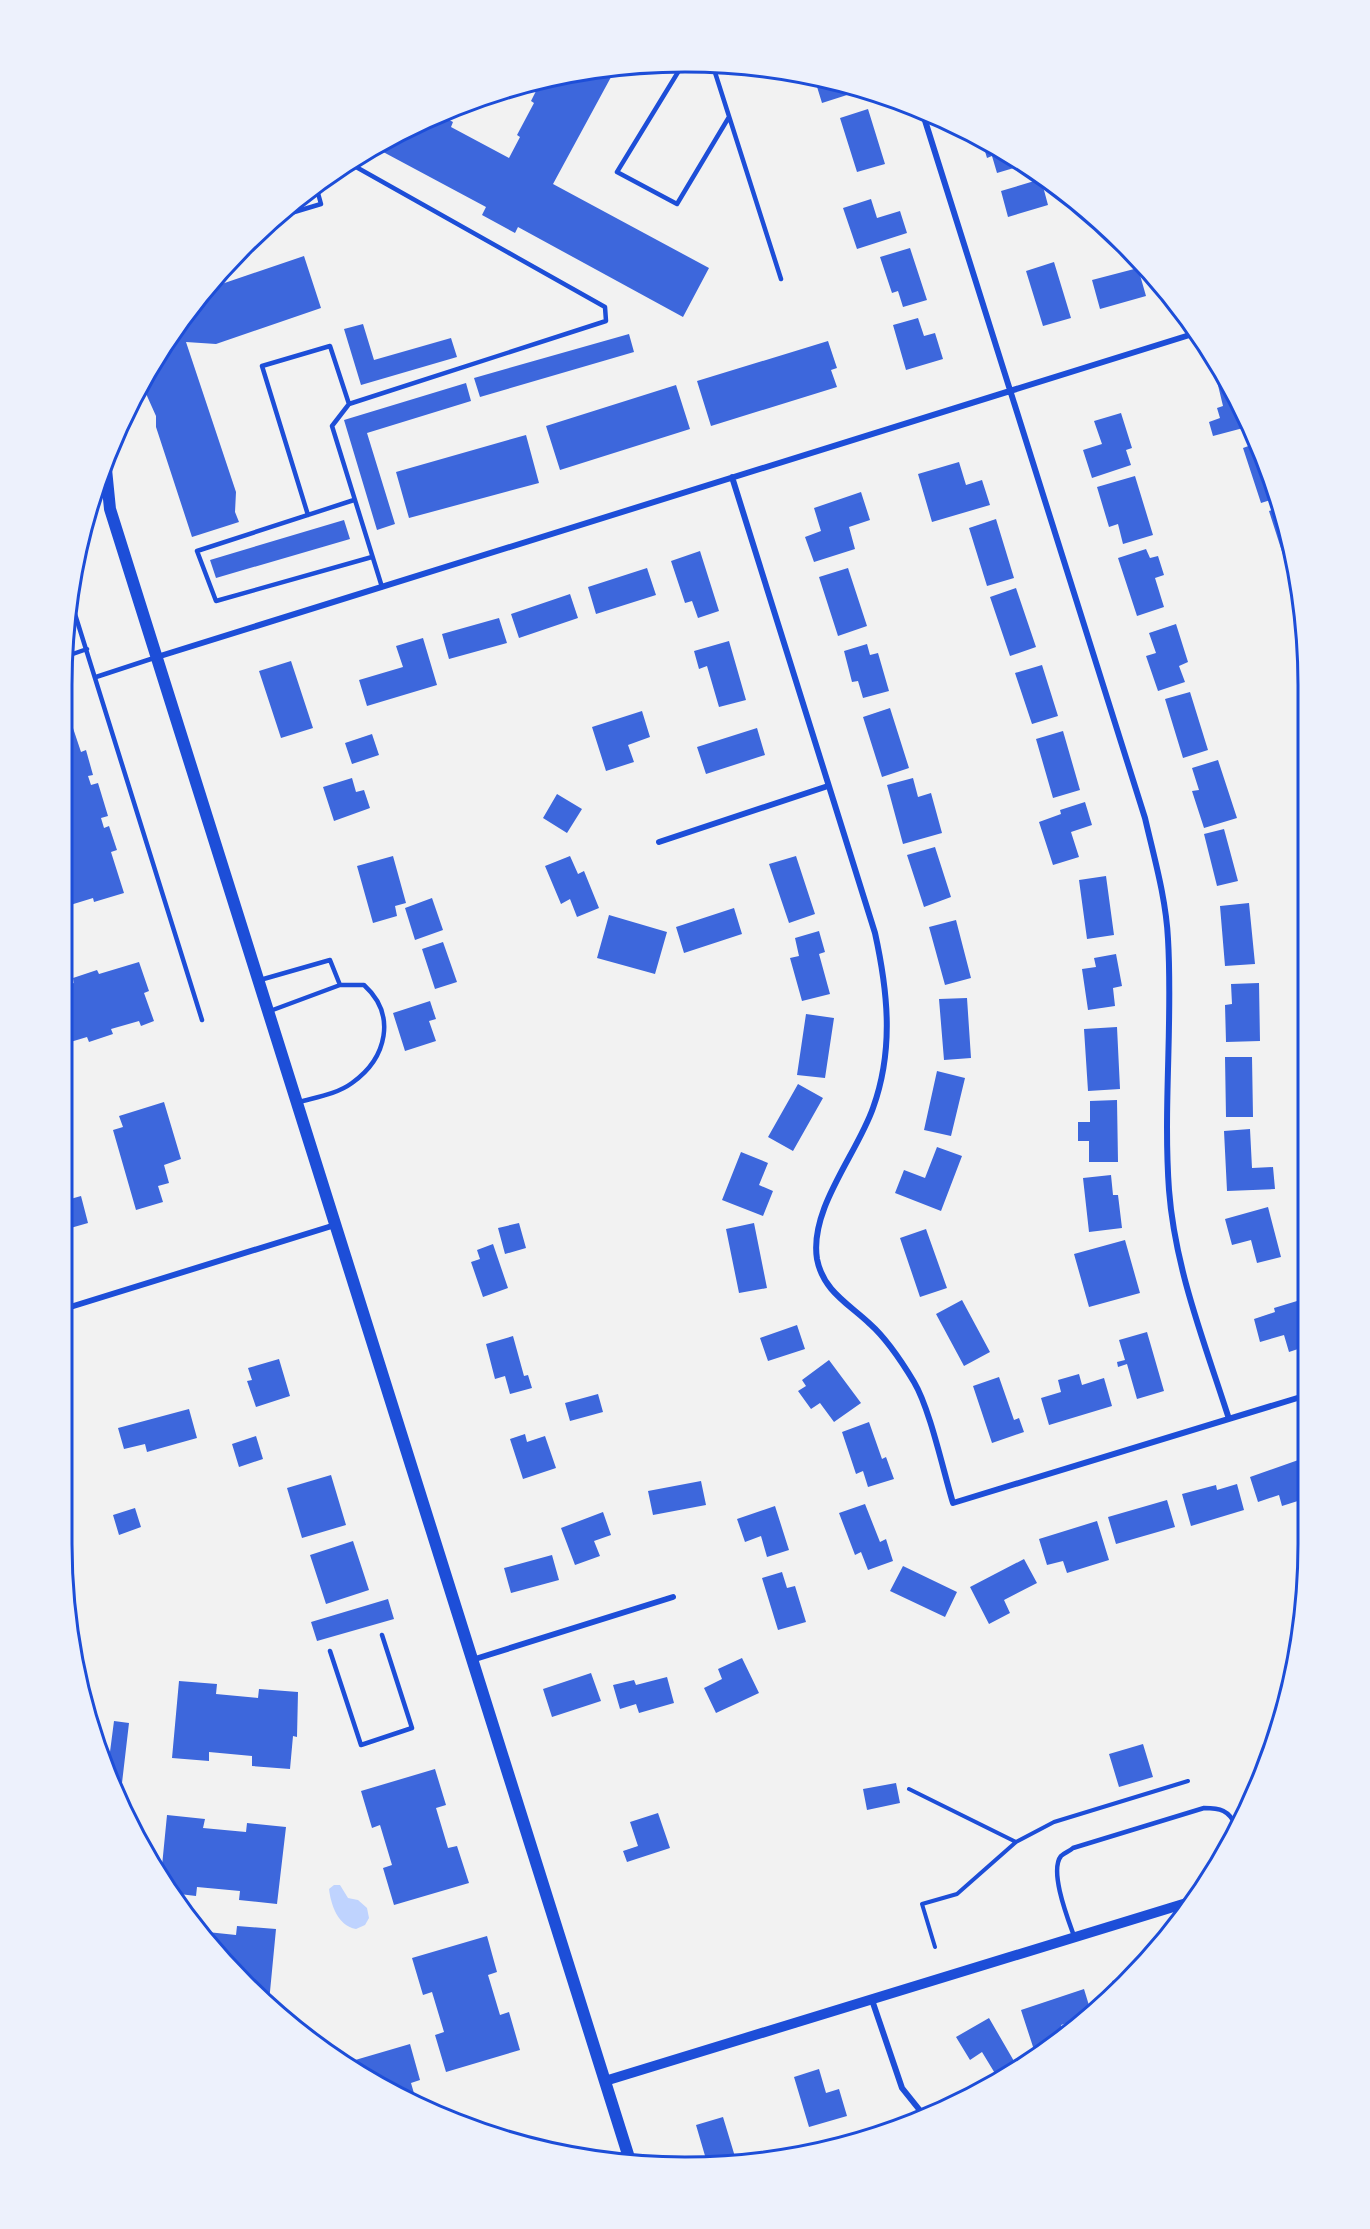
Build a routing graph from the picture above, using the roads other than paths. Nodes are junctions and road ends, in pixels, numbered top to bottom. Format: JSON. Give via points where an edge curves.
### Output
{"nodes":[{"id":1,"x":678,"y":72,"type":"edge"},
{"id":2,"x":715,"y":73,"type":"edge"},
{"id":3,"x":729,"y":117,"type":"junction"},
{"id":4,"x":925,"y":121,"type":"edge"},
{"id":5,"x":357,"y":167,"type":"edge"},
{"id":6,"x":318,"y":194,"type":"edge"},
{"id":7,"x":297,"y":211,"type":"edge"},
{"id":8,"x":781,"y":279,"type":"dead end"},
{"id":9,"x":1189,"y":335,"type":"edge"},
{"id":10,"x":1010,"y":391,"type":"junction"},
{"id":11,"x":349,"y":404,"type":"junction"},
{"id":12,"x":732,"y":477,"type":"junction"},
{"id":13,"x":107,"y":482,"type":"edge"},
{"id":14,"x":103,"y":496,"type":"edge"},
{"id":15,"x":354,"y":500,"type":"junction"},
{"id":16,"x":110,"y":509,"type":"junction"},
{"id":17,"x":308,"y":515,"type":"junction"},
{"id":18,"x":372,"y":557,"type":"junction"},
{"id":19,"x":382,"y":587,"type":"junction"},
{"id":20,"x":76,"y":616,"type":"edge"},
{"id":21,"x":87,"y":649,"type":"junction"},
{"id":22,"x":73,"y":654,"type":"edge"},
{"id":23,"x":157,"y":657,"type":"junction"},
{"id":24,"x":96,"y":677,"type":"junction"},
{"id":25,"x":828,"y":786,"type":"junction"},
{"id":26,"x":659,"y":842,"type":"dead end"},
{"id":27,"x":258,"y":981,"type":"junction"},
{"id":28,"x":340,"y":985,"type":"junction"},
{"id":29,"x":268,"y":1011,"type":"junction"},
{"id":30,"x":202,"y":1020,"type":"dead end"},
{"id":31,"x":296,"y":1103,"type":"junction"},
{"id":32,"x":335,"y":1225,"type":"junction"},
{"id":33,"x":72,"y":1306,"type":"edge"},
{"id":34,"x":1298,"y":1397,"type":"edge"},
{"id":35,"x":1229,"y":1419,"type":"junction"},
{"id":36,"x":673,"y":1597,"type":"dead end"},
{"id":37,"x":382,"y":1635,"type":"dead end"},
{"id":38,"x":330,"y":1651,"type":"dead end"},
{"id":39,"x":472,"y":1660,"type":"junction"},
{"id":40,"x":1233,"y":1818,"type":"edge"},
{"id":41,"x":1180,"y":1905,"type":"edge"},
{"id":42,"x":1074,"y":1938,"type":"junction"},
{"id":43,"x":872,"y":2000,"type":"junction"},
{"id":44,"x":605,"y":2081,"type":"junction"},
{"id":45,"x":920,"y":2110,"type":"edge"},
{"id":46,"x":628,"y":2154,"type":"edge"}],
"edges":[{"from":1,"to":3,"type":"lane","via":[[617,172],[677,204]]},
{"from":2,"to":3,"type":"lane"},
{"from":3,"to":8,"type":"lane"},
{"from":4,"to":10,"type":"street"},
{"from":5,"to":11,"type":"lane","via":[[605,307],[606,321]]},
{"from":6,"to":7,"type":"lane","via":[[321,204]]},
{"from":9,"to":10,"type":"street"},
{"from":10,"to":12,"type":"street"},
{"from":10,"to":35,"type":"street","via":[[1145,818],[1159,876],[1168,936],[1167,1140],[1174,1232],[1188,1291]]},
{"from":11,"to":15,"type":"lane","via":[[332,426]]},
{"from":11,"to":17,"type":"lane","via":[[330,346],[262,366]]},
{"from":12,"to":19,"type":"street"},
{"from":12,"to":25,"type":"street"},
{"from":13,"to":16,"type":"main road"},
{"from":14,"to":16,"type":"main road"},
{"from":15,"to":17,"type":"lane"},
{"from":15,"to":18,"type":"lane"},
{"from":16,"to":23,"type":"main road"},
{"from":17,"to":18,"type":"lane","via":[[197,551],[216,601]]},
{"from":18,"to":19,"type":"lane"},
{"from":19,"to":23,"type":"street"},
{"from":20,"to":21,"type":"lane"},
{"from":21,"to":22,"type":"lane"},
{"from":21,"to":24,"type":"lane"},
{"from":23,"to":24,"type":"lane"},
{"from":23,"to":27,"type":"main road"},
{"from":24,"to":30,"type":"lane"},
{"from":25,"to":26,"type":"street"},
{"from":25,"to":35,"type":"street","via":[[875,933],[888,1020],[885,1064],[874,1107],[822,1213],[816,1237],[817,1260],[836,1296],[871,1324],[916,1385],[953,1503]]},
{"from":27,"to":28,"type":"lane","via":[[330,960]]},
{"from":27,"to":29,"type":"main road"},
{"from":28,"to":29,"type":"lane"},
{"from":28,"to":31,"type":"lane","via":[[364,985],[377,997],[385,1033],[379,1052],[351,1084]]},
{"from":29,"to":31,"type":"main road"},
{"from":31,"to":32,"type":"main road"},
{"from":32,"to":33,"type":"street"},
{"from":32,"to":39,"type":"main road"},
{"from":34,"to":35,"type":"street"},
{"from":36,"to":39,"type":"street"},
{"from":37,"to":38,"type":"lane","via":[[412,1728],[360,1745]]},
{"from":39,"to":44,"type":"main road"},
{"from":40,"to":42,"type":"lane","via":[[1219,1808],[1204,1808],[1074,1848],[1061,1856],[1057,1878]]},
{"from":41,"to":42,"type":"street"},
{"from":42,"to":43,"type":"street"},
{"from":43,"to":44,"type":"street"},
{"from":43,"to":45,"type":"street","via":[[902,2088]]},
{"from":44,"to":46,"type":"main road"}]}
